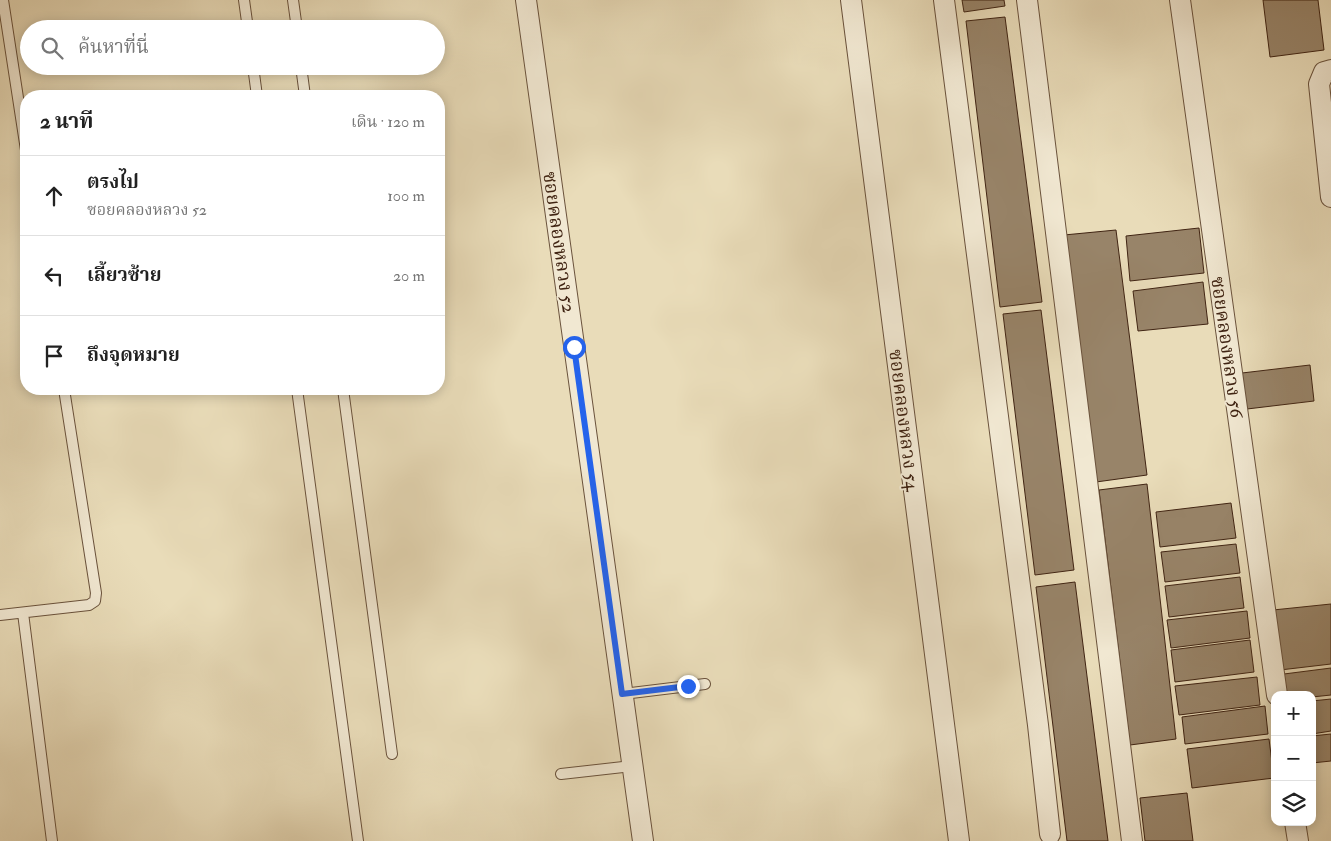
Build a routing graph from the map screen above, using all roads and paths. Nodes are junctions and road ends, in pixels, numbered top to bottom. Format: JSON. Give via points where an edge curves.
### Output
{"nodes":[{"id":1,"x":3,"y":0,"type":"edge"},
{"id":2,"x":244,"y":0,"type":"edge"},
{"id":3,"x":293,"y":0,"type":"edge"},
{"id":4,"x":526,"y":0,"type":"edge"},
{"id":5,"x":851,"y":0,"type":"edge"},
{"id":6,"x":944,"y":0,"type":"edge"},
{"id":7,"x":1027,"y":0,"type":"edge"},
{"id":8,"x":1180,"y":0,"type":"edge"},
{"id":9,"x":247,"y":20,"type":"edge"},
{"id":10,"x":296,"y":20,"type":"edge"},
{"id":11,"x":1331,"y":70,"type":"edge"},
{"id":12,"x":254,"y":75,"type":"edge"},
{"id":13,"x":302,"y":75,"type":"edge"},
{"id":14,"x":256,"y":90,"type":"edge"},
{"id":15,"x":304,"y":90,"type":"edge"},
{"id":16,"x":20,"y":111,"type":"edge"},
{"id":17,"x":1331,"y":197,"type":"edge"},
{"id":18,"x":65,"y":395,"type":"edge"},
{"id":19,"x":298,"y":395,"type":"edge"},
{"id":20,"x":343,"y":395,"type":"edge"},
{"id":21,"x":23,"y":613,"type":"junction"},
{"id":22,"x":0,"y":615,"type":"edge"},
{"id":23,"x":705,"y":684,"type":"dead end"},
{"id":24,"x":1276,"y":691,"type":"edge"},
{"id":25,"x":622,"y":694,"type":"junction"},
{"id":26,"x":392,"y":754,"type":"dead end"},
{"id":27,"x":632,"y":766,"type":"junction"},
{"id":28,"x":561,"y":774,"type":"dead end"},
{"id":29,"x":1296,"y":826,"type":"edge"},
{"id":30,"x":1050,"y":834,"type":"dead end"},
{"id":31,"x":52,"y":841,"type":"edge"},
{"id":32,"x":358,"y":841,"type":"edge"},
{"id":33,"x":643,"y":841,"type":"edge"},
{"id":34,"x":960,"y":841,"type":"edge"},
{"id":35,"x":1132,"y":841,"type":"edge"},
{"id":36,"x":1298,"y":841,"type":"edge"}],
"edges":[{"from":1,"to":16,"type":"lane"},
{"from":2,"to":9,"type":"lane"},
{"from":3,"to":10,"type":"lane"},
{"from":4,"to":25,"type":"street","name":"ซอยคลองหลวง 52"},
{"from":5,"to":34,"type":"street","name":"ซอยคลองหลวง 54"},
{"from":6,"to":30,"type":"street"},
{"from":7,"to":35,"type":"street"},
{"from":8,"to":24,"type":"street","name":"ซอยคลองหลวง 56"},
{"from":11,"to":17,"type":"street","via":[[1324,72],[1319,84]]},
{"from":12,"to":14,"type":"lane"},
{"from":13,"to":15,"type":"lane"},
{"from":18,"to":21,"type":"lane","via":[[95,601],[89,605]]},
{"from":19,"to":32,"type":"lane"},
{"from":20,"to":26,"type":"lane"},
{"from":21,"to":22,"type":"lane"},
{"from":21,"to":31,"type":"lane"},
{"from":23,"to":25,"type":"lane"},
{"from":25,"to":27,"type":"street","name":"ซอยคลองหลวง 52"},
{"from":27,"to":28,"type":"lane"},
{"from":27,"to":33,"type":"street","name":"ซอยคลองหลวง 52"},
{"from":29,"to":36,"type":"street"}]}
